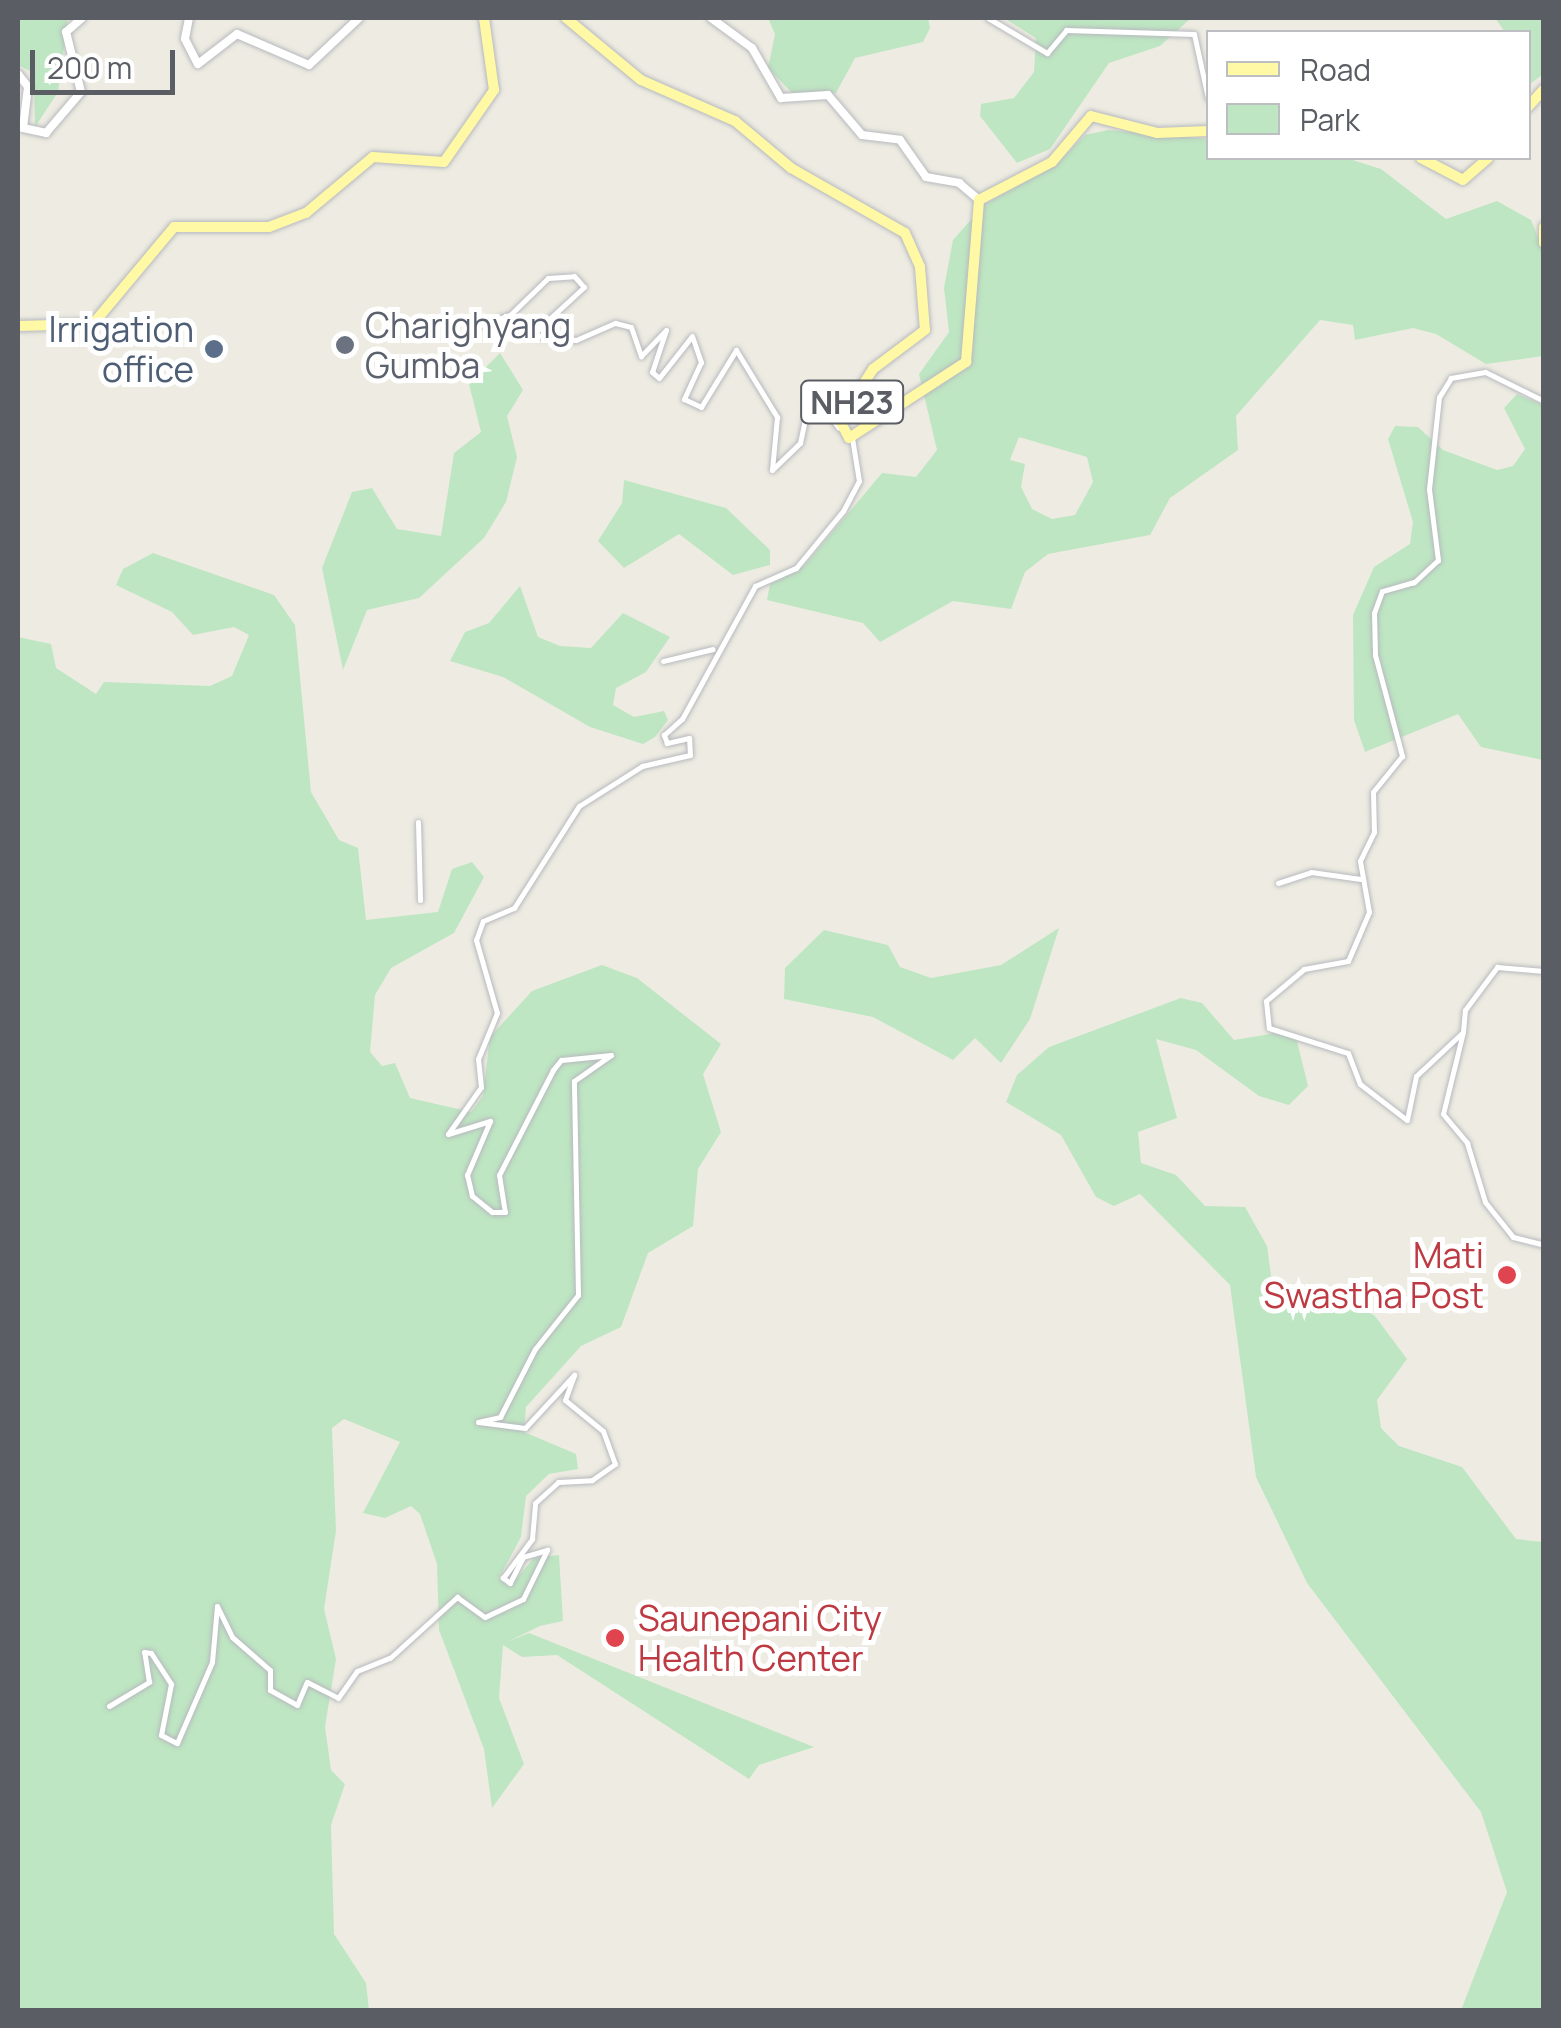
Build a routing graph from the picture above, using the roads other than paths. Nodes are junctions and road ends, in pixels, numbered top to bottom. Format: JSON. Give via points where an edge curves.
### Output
{"nodes":[{"id":1,"x":82,"y":18,"type":"edge"},
{"id":2,"x":189,"y":18,"type":"edge"},
{"id":3,"x":359,"y":18,"type":"edge"},
{"id":4,"x":484,"y":18,"type":"edge"},
{"id":5,"x":566,"y":18,"type":"edge"},
{"id":6,"x":712,"y":18,"type":"edge"},
{"id":7,"x":988,"y":18,"type":"edge"},
{"id":8,"x":18,"y":74,"type":"edge"},
{"id":9,"x":1206,"y":89,"type":"edge"},
{"id":10,"x":1206,"y":131,"type":"edge"},
{"id":11,"x":1425,"y":160,"type":"edge"},
{"id":12,"x":1486,"y":160,"type":"edge"},
{"id":13,"x":979,"y":200,"type":"junction"},
{"id":14,"x":1544,"y":226,"type":"edge"},
{"id":15,"x":1544,"y":243,"type":"edge"},
{"id":16,"x":18,"y":326,"type":"edge"},
{"id":17,"x":478,"y":326,"type":"dead end"},
{"id":18,"x":1544,"y":401,"type":"edge"},
{"id":19,"x":840,"y":430,"type":"junction"},
{"id":20,"x":852,"y":438,"type":"junction"},
{"id":21,"x":714,"y":649,"type":"junction"},
{"id":22,"x":663,"y":661,"type":"dead end"},
{"id":23,"x":418,"y":822,"type":"dead end"},
{"id":24,"x":1361,"y":879,"type":"junction"},
{"id":25,"x":1278,"y":883,"type":"dead end"},
{"id":26,"x":420,"y":900,"type":"dead end"},
{"id":27,"x":1544,"y":970,"type":"edge"},
{"id":28,"x":1463,"y":1032,"type":"junction"},
{"id":29,"x":1544,"y":1245,"type":"edge"},
{"id":30,"x":109,"y":1706,"type":"dead end"}],
"edges":[{"from":1,"to":8,"type":"main road","via":[[66,32],[80,92],[46,133],[23,128],[28,87]]},
{"from":2,"to":3,"type":"main road","via":[[185,39],[198,64],[237,34],[309,66]]},
{"from":4,"to":16,"type":"main road","via":[[494,90],[444,162],[377,155],[306,213],[269,228],[174,227],[93,324]]},
{"from":5,"to":19,"type":"main road","number":"NH23","via":[[640,80],[736,121],[792,168],[905,233],[920,267],[925,330],[880,362]]},
{"from":6,"to":13,"type":"main road","via":[[752,48],[781,98],[828,95],[862,135],[900,140],[926,177],[959,183]]},
{"from":7,"to":9,"type":"street","via":[[1047,53],[1066,30],[1194,34]]},
{"from":10,"to":13,"type":"main road","via":[[1157,133],[1091,116],[1052,162]]},
{"from":11,"to":12,"type":"main road","via":[[1463,180]]},
{"from":13,"to":20,"type":"main road","number":"NH23","via":[[966,362]]},
{"from":14,"to":15,"type":"main road"},
{"from":17,"to":19,"type":"street","via":[[510,316],[538,284],[566,274],[584,287],[532,336],[576,340],[615,323],[631,328],[641,356],[666,330],[652,372],[659,378],[692,336],[701,362],[684,399],[701,407],[736,350],[778,417],[772,470],[800,443],[811,390]]},
{"from":18,"to":24,"type":"street","via":[[1485,372],[1451,378],[1439,397],[1429,489],[1438,560],[1414,582],[1382,591],[1374,613],[1375,655],[1402,756],[1373,792]]},
{"from":19,"to":20,"type":"main road","number":"NH23"},
{"from":20,"to":21,"type":"street","via":[[859,481],[842,512],[796,568],[755,586]]},
{"from":21,"to":22,"type":"street"},
{"from":21,"to":30,"type":"street","via":[[682,720],[662,741],[689,738],[690,755],[642,766],[578,806],[514,908],[480,926],[476,954],[497,1014],[478,1059],[481,1087],[448,1134],[490,1121],[467,1175],[472,1196],[498,1216],[507,1204],[499,1175],[553,1070],[561,1060],[611,1055],[574,1082],[578,1295],[500,1417],[478,1422],[525,1428],[574,1375],[564,1400],[603,1431],[615,1464],[592,1480],[558,1482],[535,1503],[532,1539],[503,1578],[510,1583],[523,1558],[547,1550],[523,1599],[485,1617],[456,1597],[390,1658],[357,1671],[338,1698],[307,1682],[297,1705],[270,1690],[270,1670],[232,1637],[217,1606],[212,1662],[177,1744],[161,1735],[171,1684],[151,1653],[144,1652],[149,1682]]},
{"from":23,"to":26,"type":"street"},
{"from":24,"to":25,"type":"street","via":[[1311,872]]},
{"from":24,"to":28,"type":"street","via":[[1369,912],[1348,961],[1296,972],[1266,1001],[1268,1028],[1348,1053],[1360,1084],[1391,1099],[1407,1120],[1416,1076]]},
{"from":27,"to":28,"type":"street","via":[[1497,967],[1464,1010]]},
{"from":28,"to":29,"type":"street","via":[[1444,1114],[1467,1142],[1485,1202],[1513,1237]]}]}
